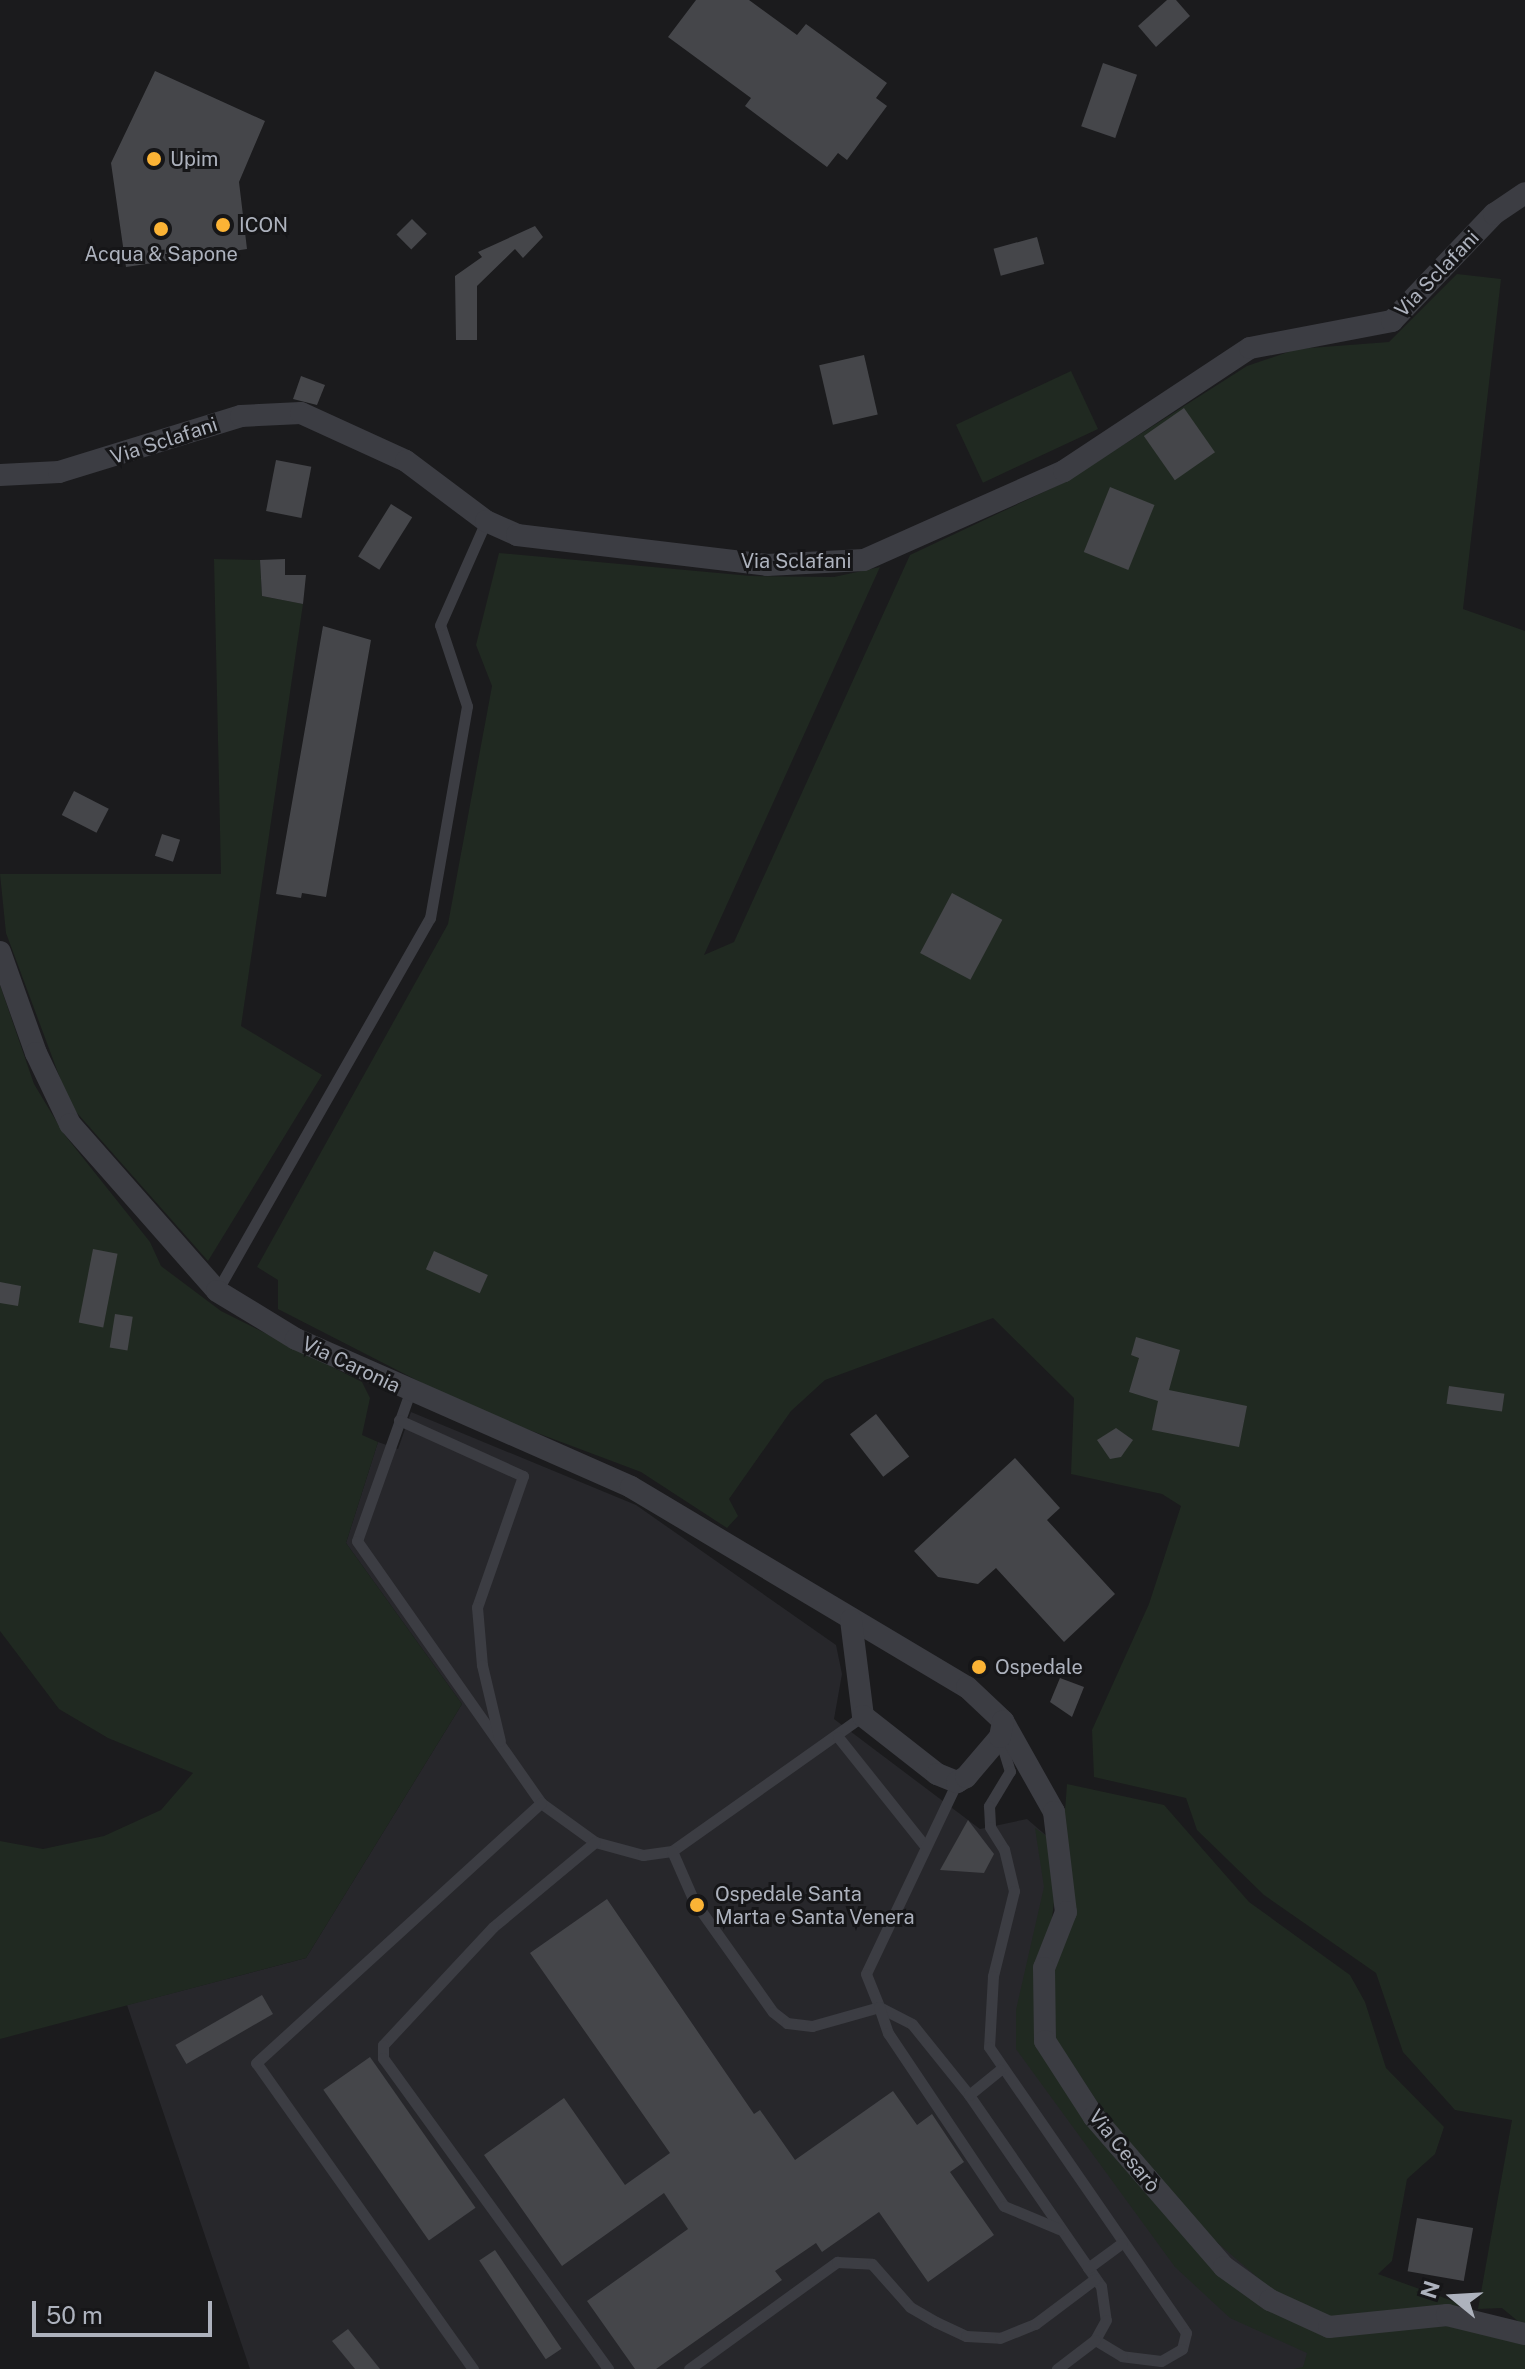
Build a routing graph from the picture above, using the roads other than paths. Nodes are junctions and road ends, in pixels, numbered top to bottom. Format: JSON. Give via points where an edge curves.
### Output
{"nodes":[{"id":1,"x":1525,"y":193,"type":"edge"},
{"id":2,"x":0,"y":475,"type":"edge"},
{"id":3,"x":486,"y":521,"type":"junction"},
{"id":4,"x":0,"y":952,"type":"edge"},
{"id":5,"x":217,"y":1291,"type":"junction"},
{"id":6,"x":410,"y":1392,"type":"junction"},
{"id":7,"x":399,"y":1420,"type":"junction"},
{"id":8,"x":851,"y":1620,"type":"junction"},
{"id":9,"x":863,"y":1716,"type":"junction"},
{"id":10,"x":1001,"y":1729,"type":"junction"},
{"id":11,"x":838,"y":1737,"type":"junction"},
{"id":12,"x":503,"y":1750,"type":"junction"},
{"id":13,"x":957,"y":1782,"type":"junction"},
{"id":14,"x":541,"y":1803,"type":"junction"},
{"id":15,"x":595,"y":1842,"type":"junction"},
{"id":16,"x":925,"y":1846,"type":"junction"},
{"id":17,"x":672,"y":1851,"type":"junction"},
{"id":18,"x":879,"y":2007,"type":"junction"},
{"id":19,"x":1000,"y":2070,"type":"junction"},
{"id":20,"x":969,"y":2095,"type":"junction"},
{"id":21,"x":1059,"y":2229,"type":"junction"},
{"id":22,"x":1122,"y":2243,"type":"junction"},
{"id":23,"x":1088,"y":2268,"type":"junction"},
{"id":24,"x":1095,"y":2279,"type":"junction"},
{"id":25,"x":1525,"y":2334,"type":"edge"},
{"id":26,"x":1095,"y":2340,"type":"junction"},
{"id":27,"x":473,"y":2369,"type":"edge"},
{"id":28,"x":608,"y":2369,"type":"edge"},
{"id":29,"x":689,"y":2369,"type":"edge"},
{"id":30,"x":1057,"y":2369,"type":"edge"}],
"edges":[{"from":1,"to":3,"type":"street","name":"Via Sclafani","via":[[1494,214],[1392,321],[1250,348],[1064,471],[884,555],[767,565],[553,543]]},
{"from":2,"to":3,"type":"street","name":"Via Sclafani","via":[[59,472],[241,416],[301,413],[406,461]]},
{"from":3,"to":5,"type":"lane","via":[[440,625],[467,706],[430,918]]},
{"from":4,"to":5,"type":"street","name":"Via Caronia","via":[[36,1053],[70,1124]]},
{"from":5,"to":6,"type":"street","name":"Via Caronia","via":[[296,1339]]},
{"from":6,"to":7,"type":"lane"},
{"from":6,"to":8,"type":"street","name":"Via Caronia","via":[[631,1487]]},
{"from":7,"to":12,"type":"lane","via":[[357,1541]]},
{"from":7,"to":12,"type":"lane","via":[[523,1476],[477,1607],[482,1665]]},
{"from":8,"to":9,"type":"street"},
{"from":8,"to":10,"type":"street","name":"Via Caronia","via":[[967,1687]]},
{"from":9,"to":11,"type":"lane"},
{"from":9,"to":13,"type":"street","via":[[925,1766]]},
{"from":10,"to":13,"type":"street"},
{"from":10,"to":19,"type":"lane","via":[[1010,1771],[989,1806],[990,1827],[1004,1849],[1014,1891],[987,2015],[989,2047]]},
{"from":10,"to":25,"type":"street","name":"Via Cesarò","via":[[1054,1812],[1066,1912],[1044,1968],[1045,2041],[1094,2117],[1188,2232],[1270,2300],[1329,2327],[1447,2315]]},
{"from":11,"to":16,"type":"lane"},
{"from":11,"to":17,"type":"lane"},
{"from":12,"to":14,"type":"lane"},
{"from":13,"to":16,"type":"lane"},
{"from":14,"to":15,"type":"lane"},
{"from":14,"to":27,"type":"lane","via":[[256,2063]]},
{"from":15,"to":17,"type":"lane","via":[[643,1855]]},
{"from":15,"to":28,"type":"lane","via":[[493,1927],[383,2045],[383,2058]]},
{"from":16,"to":18,"type":"lane","via":[[866,1974]]},
{"from":17,"to":18,"type":"lane","via":[[694,1901],[787,2023],[829,2024]]},
{"from":18,"to":20,"type":"lane","via":[[912,2024]]},
{"from":18,"to":21,"type":"lane","via":[[888,2033],[1004,2206]]},
{"from":19,"to":20,"type":"lane"},
{"from":19,"to":22,"type":"lane"},
{"from":20,"to":21,"type":"lane"},
{"from":21,"to":23,"type":"lane"},
{"from":22,"to":23,"type":"lane"},
{"from":22,"to":26,"type":"lane","via":[[1186,2333],[1182,2349],[1161,2361],[1122,2356]]},
{"from":23,"to":24,"type":"lane"},
{"from":24,"to":26,"type":"lane","via":[[1106,2303]]},
{"from":24,"to":29,"type":"lane","via":[[1035,2324],[1000,2338],[966,2336],[910,2307],[872,2264],[837,2262]]},
{"from":26,"to":30,"type":"lane"}]}
